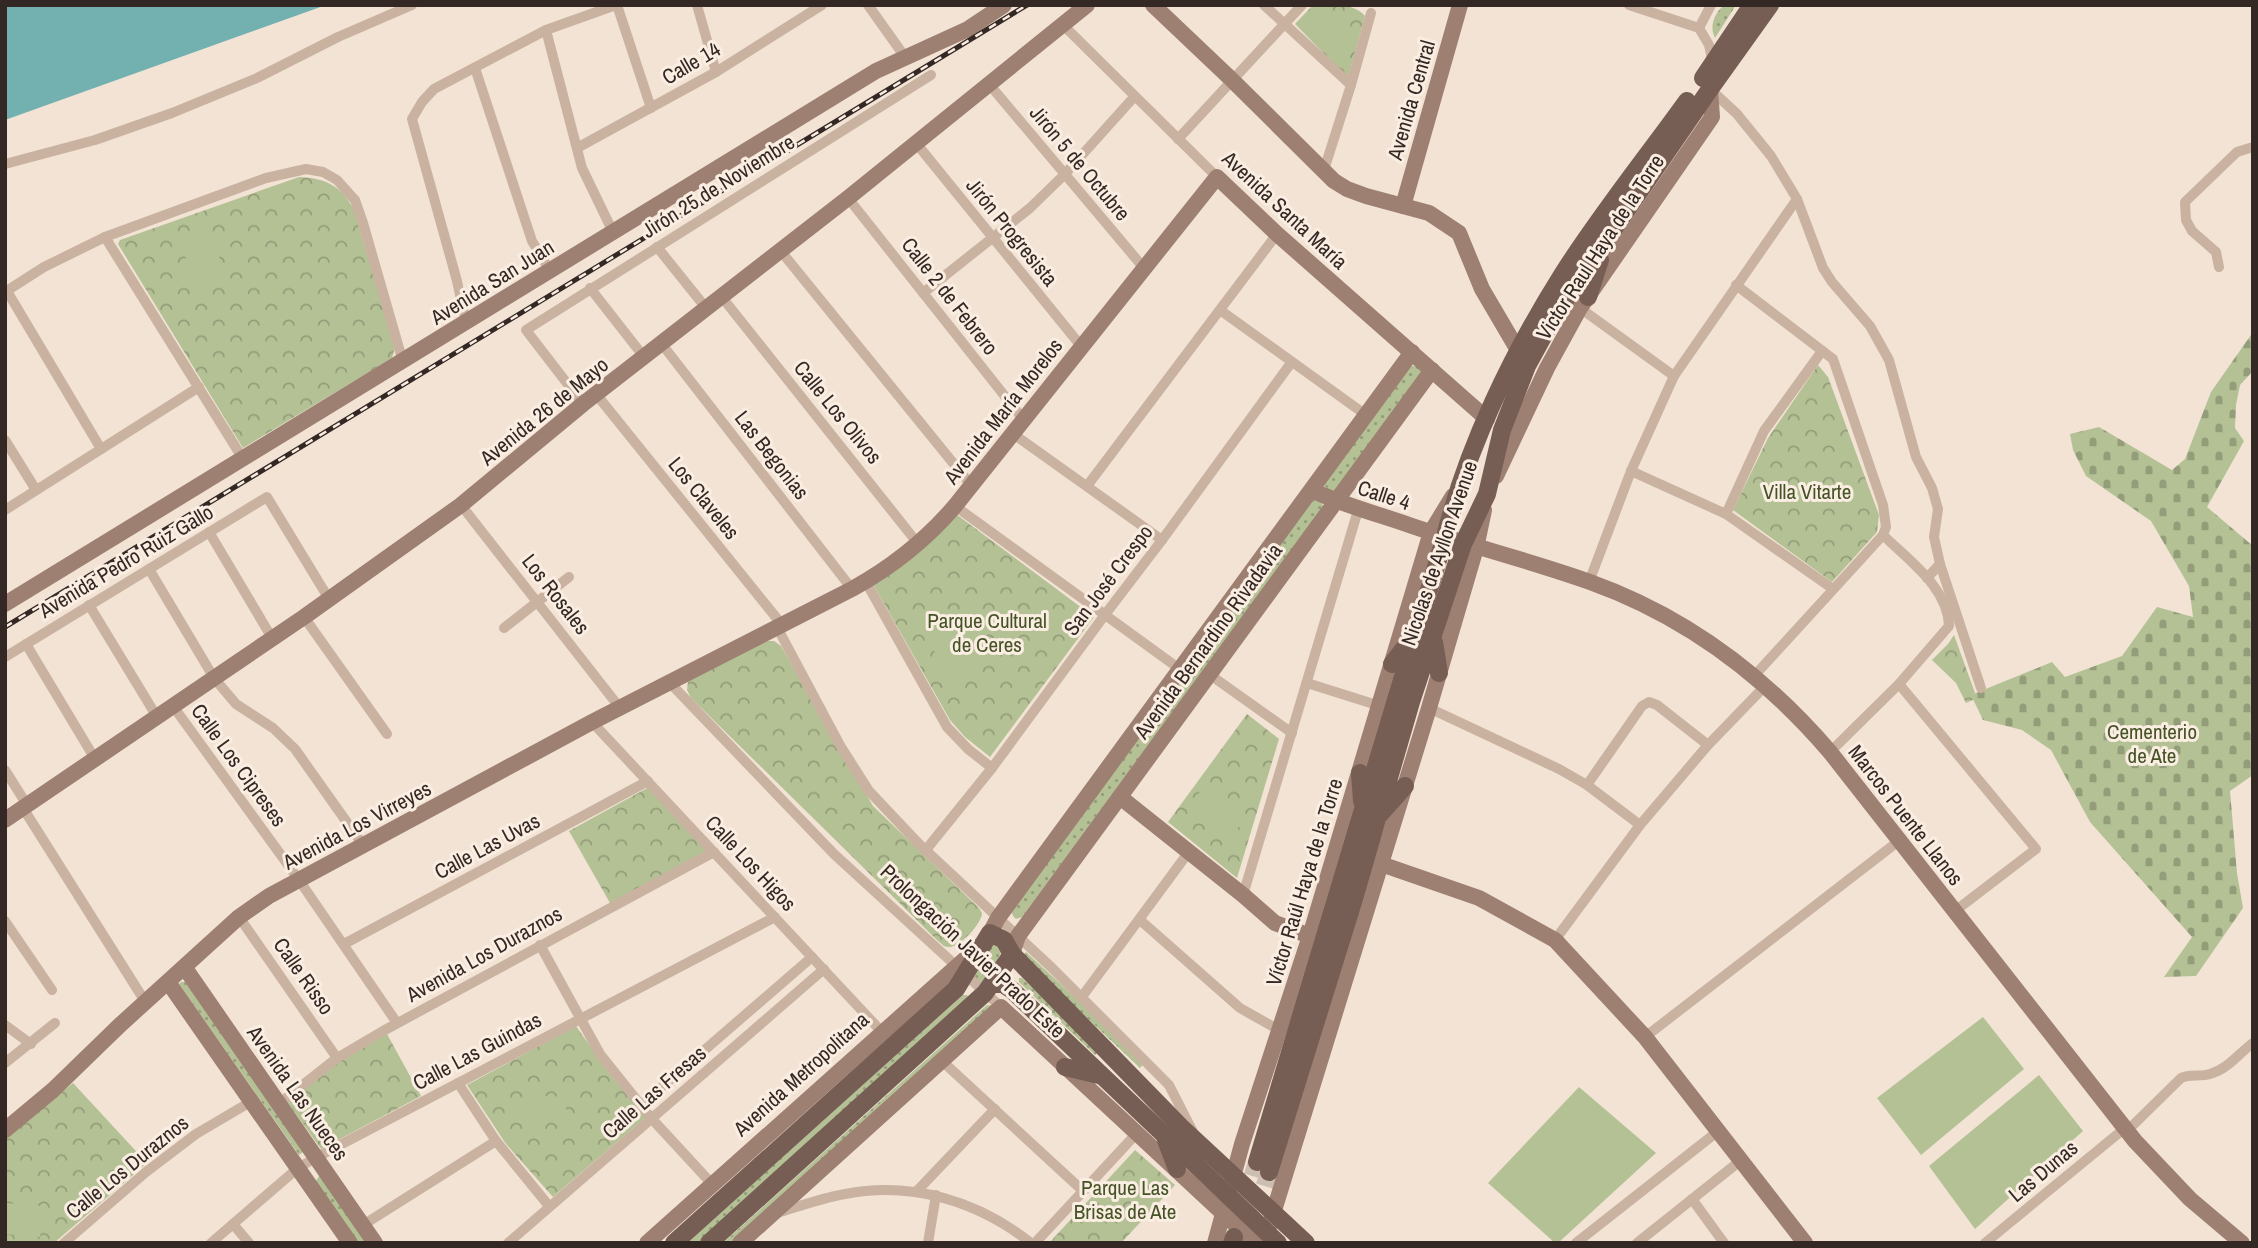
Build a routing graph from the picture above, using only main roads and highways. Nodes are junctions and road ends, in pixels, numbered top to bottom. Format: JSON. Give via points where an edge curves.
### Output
{"nodes":[{"id":1,"x":1770,"y":5,"type":"edge"},
{"id":2,"x":1747,"y":9,"type":"edge"},
{"id":3,"x":1607,"y":239,"type":"junction"},
{"id":4,"x":1584,"y":302,"type":"road end"},
{"id":5,"x":1424,"y":636,"type":"junction"},
{"id":6,"x":1392,"y":664,"type":"road end"},
{"id":7,"x":1439,"y":673,"type":"road end"},
{"id":8,"x":1360,"y":773,"type":"road end"},
{"id":9,"x":1405,"y":786,"type":"road end"},
{"id":10,"x":1370,"y":814,"type":"junction"},
{"id":11,"x":991,"y":930,"type":"joint"},
{"id":12,"x":1012,"y":954,"type":"junction"},
{"id":13,"x":989,"y":988,"type":"junction"},
{"id":14,"x":1065,"y":1067,"type":"road end"},
{"id":15,"x":1103,"y":1076,"type":"junction"},
{"id":16,"x":1163,"y":1134,"type":"junction"},
{"id":17,"x":1263,"y":1167,"type":"tunnel mouth"},
{"id":18,"x":1177,"y":1169,"type":"road end"},
{"id":19,"x":1266,"y":1240,"type":"edge"},
{"id":20,"x":674,"y":1243,"type":"edge"},
{"id":21,"x":709,"y":1243,"type":"edge"},
{"id":22,"x":1306,"y":1243,"type":"edge"}],
"edges":[{"from":1,"to":3,"type":"main road","name":"Nicolas de Ayllon Avenue"},
{"from":2,"to":5,"type":"main road","name":"Nicolas de Ayllon Avenue","via":[[1713,64],[1564,272],[1519,352],[1438,535]]},
{"from":3,"to":4,"type":"main road"},
{"from":3,"to":5,"type":"main road","name":"Nicolas de Ayllon Avenue","via":[[1527,366],[1502,430],[1469,546]]},
{"from":5,"to":6,"type":"main road"},
{"from":5,"to":7,"type":"main road"},
{"from":5,"to":10,"type":"main road","name":"Nicolas de Ayllon Avenue"},
{"from":8,"to":10,"type":"main road"},
{"from":9,"to":10,"type":"main road"},
{"from":10,"to":17,"type":"main road","name":"Nicolas de Ayllon Avenue"},
{"from":11,"to":12,"type":"main road","name":"Prolongación Javier Prado Este"},
{"from":11,"to":20,"type":"main road","name":"Avenida Metropolitana","via":[[960,970],[956,989]]},
{"from":12,"to":13,"type":"main road"},
{"from":12,"to":22,"type":"main road","name":"Prolongación Javier Prado Este","via":[[1129,1076]]},
{"from":13,"to":15,"type":"main road","name":"Prolongación Javier Prado Este","via":[[1003,984],[1012,990]]},
{"from":13,"to":21,"type":"main road"},
{"from":14,"to":15,"type":"main road"},
{"from":15,"to":16,"type":"main road","name":"Prolongación Javier Prado Este"},
{"from":16,"to":18,"type":"main road"},
{"from":16,"to":19,"type":"main road","name":"Prolongación Javier Prado Este"}]}
